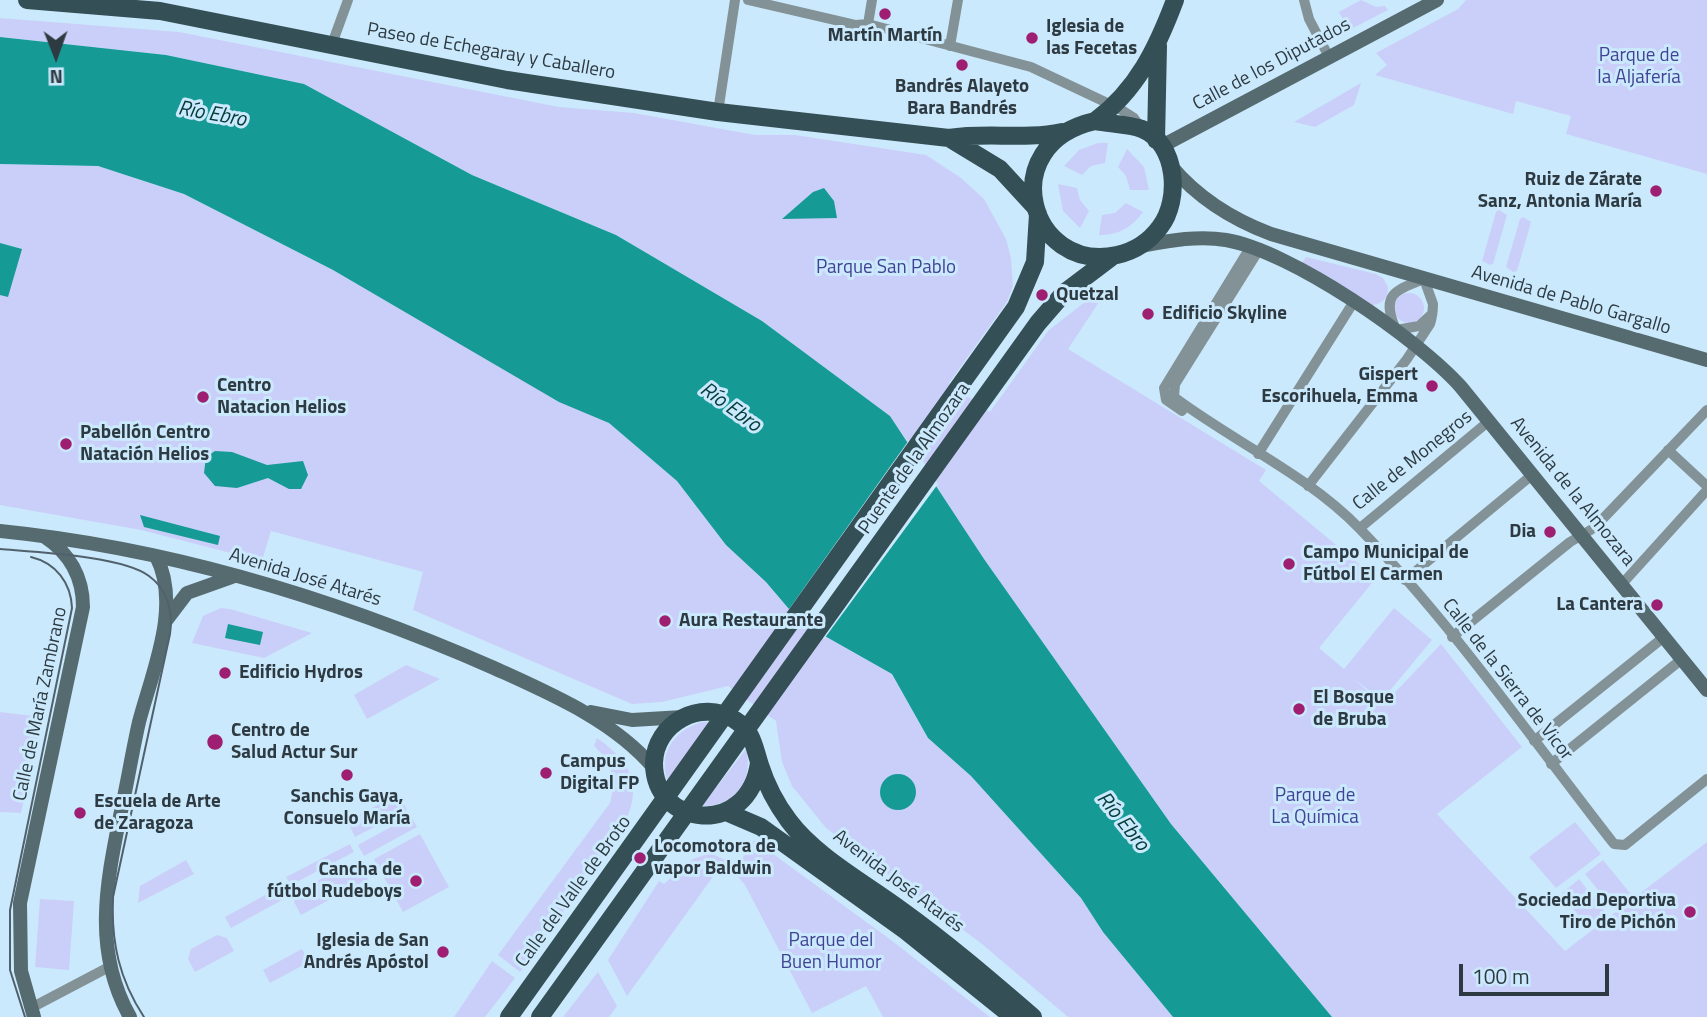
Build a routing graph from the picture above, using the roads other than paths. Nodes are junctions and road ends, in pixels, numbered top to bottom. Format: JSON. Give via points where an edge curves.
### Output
{"nodes":[{"id":1,"x":27,"y":0,"type":"edge"},
{"id":2,"x":348,"y":0,"type":"edge"},
{"id":3,"x":735,"y":0,"type":"edge"},
{"id":4,"x":748,"y":0,"type":"edge"},
{"id":5,"x":872,"y":0,"type":"edge"},
{"id":6,"x":958,"y":0,"type":"edge"},
{"id":7,"x":1175,"y":0,"type":"edge"},
{"id":8,"x":1304,"y":0,"type":"edge"},
{"id":9,"x":1437,"y":0,"type":"edge"},
{"id":10,"x":868,"y":24,"type":"junction"},
{"id":11,"x":332,"y":44,"type":"junction"},
{"id":12,"x":1158,"y":45,"type":"junction"},
{"id":13,"x":950,"y":46,"type":"junction"},
{"id":14,"x":1329,"y":57,"type":"junction"},
{"id":15,"x":1113,"y":107,"type":"junction"},
{"id":16,"x":718,"y":112,"type":"junction"},
{"id":17,"x":1095,"y":121,"type":"junction"},
{"id":18,"x":1141,"y":128,"type":"junction"},
{"id":19,"x":1062,"y":132,"type":"junction"},
{"id":20,"x":949,"y":138,"type":"junction"},
{"id":21,"x":1159,"y":143,"type":"junction"},
{"id":22,"x":1171,"y":166,"type":"junction"},
{"id":23,"x":1036,"y":211,"type":"junction"},
{"id":24,"x":1141,"y":246,"type":"junction"},
{"id":25,"x":1256,"y":247,"type":"junction"},
{"id":26,"x":1113,"y":256,"type":"junction"},
{"id":27,"x":1424,"y":279,"type":"junction"},
{"id":28,"x":1353,"y":303,"type":"junction"},
{"id":29,"x":1432,"y":314,"type":"junction"},
{"id":30,"x":1396,"y":330,"type":"junction"},
{"id":31,"x":1417,"y":345,"type":"junction"},
{"id":32,"x":1707,"y":360,"type":"edge"},
{"id":33,"x":1707,"y":410,"type":"edge"},
{"id":34,"x":1489,"y":421,"type":"junction"},
{"id":35,"x":1668,"y":450,"type":"junction"},
{"id":36,"x":1258,"y":454,"type":"junction"},
{"id":37,"x":1532,"y":475,"type":"junction"},
{"id":38,"x":1308,"y":486,"type":"junction"},
{"id":39,"x":1707,"y":488,"type":"edge"},
{"id":40,"x":1360,"y":528,"type":"junction"},
{"id":41,"x":0,"y":531,"type":"edge"},
{"id":42,"x":1581,"y":535,"type":"junction"},
{"id":43,"x":44,"y":536,"type":"junction"},
{"id":44,"x":156,"y":556,"type":"junction"},
{"id":45,"x":234,"y":576,"type":"junction"},
{"id":46,"x":1405,"y":580,"type":"junction"},
{"id":47,"x":1622,"y":584,"type":"junction"},
{"id":48,"x":163,"y":627,"type":"junction"},
{"id":49,"x":1452,"y":637,"type":"junction"},
{"id":50,"x":1664,"y":637,"type":"junction"},
{"id":51,"x":1682,"y":659,"type":"junction"},
{"id":52,"x":1706,"y":685,"type":"edge"},
{"id":53,"x":745,"y":687,"type":"joint"},
{"id":54,"x":583,"y":710,"type":"junction"},
{"id":55,"x":726,"y":715,"type":"junction"},
{"id":56,"x":683,"y":717,"type":"junction"},
{"id":57,"x":748,"y":731,"type":"junction"},
{"id":58,"x":1534,"y":741,"type":"junction"},
{"id":59,"x":759,"y":763,"type":"junction"},
{"id":60,"x":1551,"y":764,"type":"junction"},
{"id":61,"x":654,"y":768,"type":"junction"},
{"id":62,"x":1707,"y":779,"type":"edge"},
{"id":63,"x":667,"y":798,"type":"junction"},
{"id":64,"x":726,"y":812,"type":"junction"},
{"id":65,"x":688,"y":813,"type":"junction"},
{"id":66,"x":109,"y":967,"type":"junction"},
{"id":67,"x":32,"y":1012,"type":"edge"},
{"id":68,"x":130,"y":1017,"type":"edge"},
{"id":69,"x":509,"y":1017,"type":"edge"},
{"id":70,"x":540,"y":1017,"type":"edge"},
{"id":71,"x":1013,"y":1017,"type":"edge"},
{"id":72,"x":1033,"y":1017,"type":"edge"}],
"edges":[{"from":1,"to":11,"type":"main road","name":"Paseo de Echegaray y Caballero","via":[[160,10]]},
{"from":2,"to":11,"type":"street"},
{"from":3,"to":16,"type":"street"},
{"from":4,"to":10,"type":"street"},
{"from":5,"to":10,"type":"street"},
{"from":6,"to":13,"type":"street"},
{"from":7,"to":12,"type":"main road"},
{"from":8,"to":14,"type":"street"},
{"from":9,"to":14,"type":"main road","name":"Calle de los Diputados"},
{"from":10,"to":13,"type":"street"},
{"from":11,"to":16,"type":"main road","name":"Paseo de Echegaray y Caballero","via":[[507,80]]},
{"from":12,"to":15,"type":"main road","via":[[1133,87]]},
{"from":12,"to":21,"type":"main road"},
{"from":13,"to":15,"type":"street","via":[[1031,66]]},
{"from":14,"to":21,"type":"main road","name":"Calle de los Diputados"},
{"from":15,"to":17,"type":"main road"},
{"from":15,"to":18,"type":"street","via":[[1130,115]]},
{"from":16,"to":20,"type":"main road","name":"Paseo de Echegaray y Caballero"},
{"from":17,"to":18,"type":"main road"},
{"from":17,"to":19,"type":"main road"},
{"from":18,"to":21,"type":"main road"},
{"from":19,"to":20,"type":"main road","name":"Paseo de Echegaray y Caballero","via":[[1034,137]]},
{"from":19,"to":23,"type":"main road","via":[[1037,165],[1032,186]]},
{"from":20,"to":23,"type":"main road","name":"Paseo de Echegaray y Caballero","via":[[1000,169]]},
{"from":21,"to":22,"type":"main road"},
{"from":22,"to":24,"type":"main road","via":[[1170,210],[1160,228]]},
{"from":22,"to":27,"type":"main road","name":"Avenida de Pablo Gargallo","via":[[1199,197],[1256,229]]},
{"from":23,"to":26,"type":"main road","via":[[1054,238],[1068,249]]},
{"from":23,"to":53,"type":"main road","name":"Puente de la Almozara","via":[[1035,262],[1016,307]]},
{"from":24,"to":25,"type":"main road","name":"Avenida de la Almozara","via":[[1211,238]]},
{"from":24,"to":26,"type":"main road"},
{"from":25,"to":28,"type":"main road","name":"Avenida de la Almozara"},
{"from":25,"to":36,"type":"street","name":"Calle de la Sierra de Vicor","via":[[1164,388],[1166,400]]},
{"from":26,"to":57,"type":"main road","name":"Puente de la Almozara","via":[[1064,293],[1038,323]]},
{"from":27,"to":29,"type":"street"},
{"from":27,"to":30,"type":"street","via":[[1398,289],[1391,297],[1389,312]]},
{"from":27,"to":32,"type":"main road","name":"Avenida de Pablo Gargallo"},
{"from":28,"to":30,"type":"main road","name":"Avenida de la Almozara"},
{"from":28,"to":36,"type":"street"},
{"from":29,"to":30,"type":"street","via":[[1419,326]]},
{"from":29,"to":31,"type":"street"},
{"from":30,"to":31,"type":"main road","name":"Avenida de la Almozara"},
{"from":31,"to":34,"type":"main road","name":"Avenida de la Almozara","via":[[1451,375]]},
{"from":31,"to":38,"type":"street"},
{"from":33,"to":35,"type":"street"},
{"from":34,"to":37,"type":"main road","name":"Avenida de la Almozara"},
{"from":34,"to":40,"type":"street","name":"Calle de Monegros"},
{"from":35,"to":39,"type":"street"},
{"from":35,"to":42,"type":"street","via":[[1594,528]]},
{"from":36,"to":38,"type":"street","name":"Calle de la Sierra de Vicor"},
{"from":37,"to":42,"type":"main road","name":"Avenida de la Almozara"},
{"from":37,"to":46,"type":"street"},
{"from":38,"to":40,"type":"street","name":"Calle de la Sierra de Vicor"},
{"from":39,"to":47,"type":"street"},
{"from":40,"to":46,"type":"street","name":"Calle de la Sierra de Vicor"},
{"from":41,"to":43,"type":"main road","name":"Avenida José Atarés"},
{"from":42,"to":47,"type":"main road","name":"Avenida de la Almozara"},
{"from":42,"to":49,"type":"street"},
{"from":43,"to":44,"type":"main road","name":"Avenida José Atarés"},
{"from":43,"to":67,"type":"main road","name":"Calle de María Zambrano","via":[[76,570],[83,607],[20,903],[19,953]]},
{"from":44,"to":45,"type":"main road","name":"Avenida José Atarés"},
{"from":44,"to":48,"type":"main road","via":[[164,581]]},
{"from":45,"to":48,"type":"main road","via":[[187,593]]},
{"from":45,"to":54,"type":"main road","name":"Avenida José Atarés","via":[[456,652]]},
{"from":46,"to":49,"type":"street","name":"Calle de la Sierra de Vicor"},
{"from":47,"to":50,"type":"main road","name":"Avenida de la Almozara"},
{"from":48,"to":66,"type":"main road","via":[[110,868],[104,921]]},
{"from":49,"to":58,"type":"street","name":"Calle de la Sierra de Vicor"},
{"from":50,"to":51,"type":"main road","name":"Avenida de la Almozara"},
{"from":50,"to":58,"type":"street"},
{"from":51,"to":52,"type":"main road","name":"Avenida de la Almozara"},
{"from":51,"to":60,"type":"street"},
{"from":53,"to":55,"type":"main road","name":"Calle del Valle de Broto"},
{"from":54,"to":56,"type":"main road","name":"Avenida José Atarés","via":[[632,720]]},
{"from":54,"to":61,"type":"main road","name":"Avenida José Atarés","via":[[632,743]]},
{"from":55,"to":56,"type":"main road","name":"Avenida José Atarés","via":[[708,712]]},
{"from":55,"to":57,"type":"main road"},
{"from":55,"to":63,"type":"main road","name":"Calle del Valle de Broto"},
{"from":56,"to":61,"type":"main road","via":[[665,732]]},
{"from":57,"to":59,"type":"main road","name":"Avenida José Atarés"},
{"from":57,"to":65,"type":"main road"},
{"from":58,"to":60,"type":"street","name":"Calle de la Sierra de Vicor"},
{"from":59,"to":64,"type":"main road","via":[[750,794]]},
{"from":59,"to":72,"type":"main road","name":"Avenida José Atarés","via":[[784,813],[802,836],[927,929]]},
{"from":60,"to":62,"type":"street","name":"Calle de la Sierra de Vicor","via":[[1614,844],[1625,845]]},
{"from":61,"to":63,"type":"main road","name":"Avenida José Atarés"},
{"from":63,"to":65,"type":"main road"},
{"from":63,"to":69,"type":"main road","name":"Calle del Valle de Broto"},
{"from":64,"to":65,"type":"main road","name":"Avenida José Atarés"},
{"from":64,"to":71,"type":"main road","name":"Avenida José Atarés","via":[[754,822],[906,931]]},
{"from":65,"to":70,"type":"main road"},
{"from":66,"to":67,"type":"street"},
{"from":66,"to":68,"type":"main road"}]}
